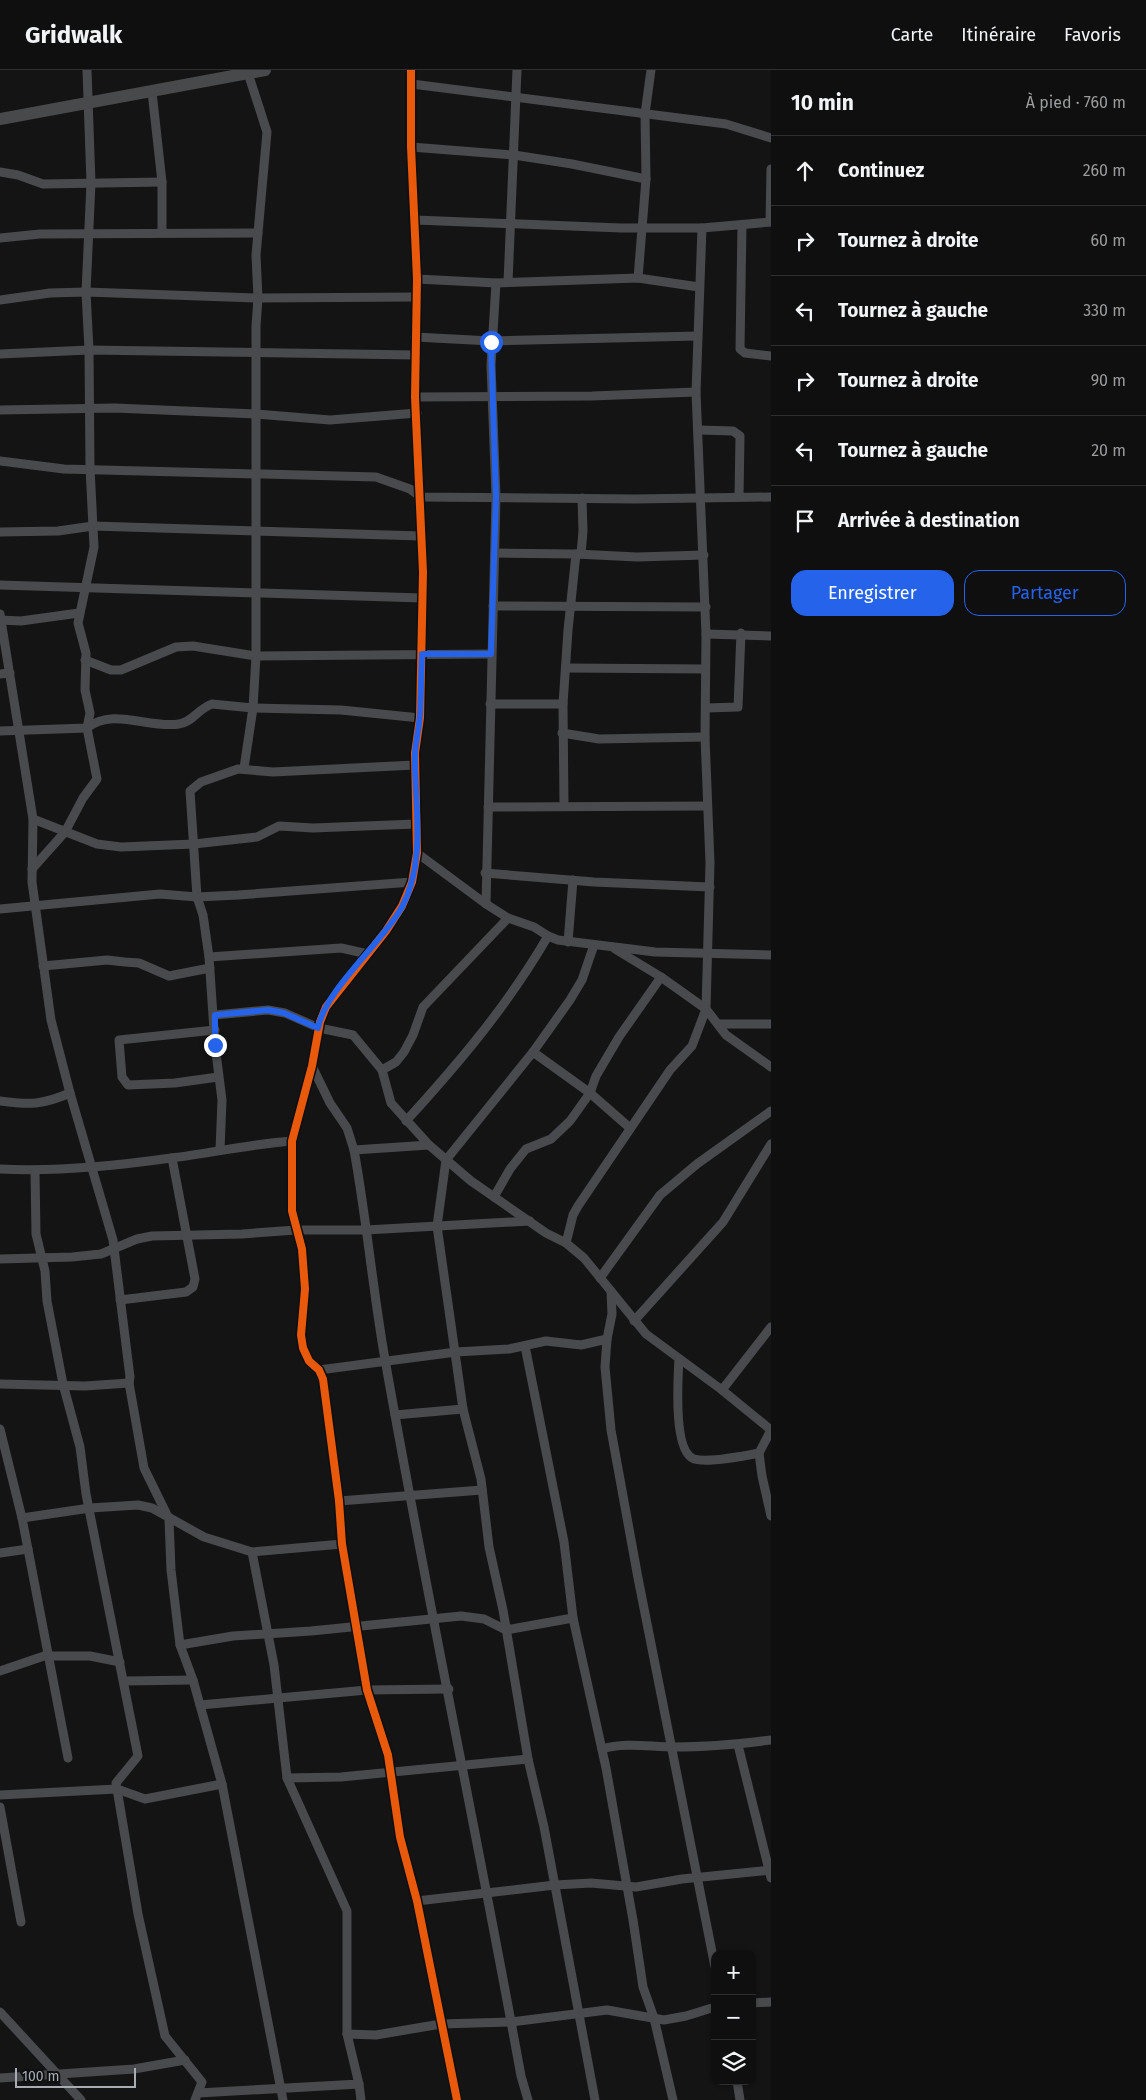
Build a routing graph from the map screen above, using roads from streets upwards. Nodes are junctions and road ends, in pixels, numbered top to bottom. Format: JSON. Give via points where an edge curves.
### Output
{"nodes":[{"id":1,"x":87,"y":70,"type":"edge"},
{"id":2,"x":265,"y":70,"type":"edge"},
{"id":3,"x":412,"y":70,"type":"edge"},
{"id":4,"x":517,"y":70,"type":"edge"},
{"id":5,"x":650,"y":70,"type":"edge"},
{"id":6,"x":247,"y":72,"type":"edge"},
{"id":7,"x":412,"y":84,"type":"junction"},
{"id":8,"x":152,"y":92,"type":"junction"},
{"id":9,"x":517,"y":96,"type":"junction"},
{"id":10,"x":89,"y":103,"type":"junction"},
{"id":11,"x":645,"y":114,"type":"junction"},
{"id":12,"x":0,"y":119,"type":"edge"},
{"id":13,"x":771,"y":138,"type":"edge"},
{"id":14,"x":411,"y":147,"type":"junction"},
{"id":15,"x":514,"y":156,"type":"junction"},
{"id":16,"x":771,"y":170,"type":"edge"},
{"id":17,"x":0,"y":172,"type":"edge"},
{"id":18,"x":646,"y":180,"type":"junction"},
{"id":19,"x":162,"y":182,"type":"junction"},
{"id":20,"x":91,"y":183,"type":"junction"},
{"id":21,"x":416,"y":220,"type":"junction"},
{"id":22,"x":771,"y":222,"type":"edge"},
{"id":23,"x":742,"y":225,"type":"junction"},
{"id":24,"x":511,"y":226,"type":"junction"},
{"id":25,"x":643,"y":228,"type":"junction"},
{"id":26,"x":702,"y":228,"type":"junction"},
{"id":27,"x":162,"y":232,"type":"junction"},
{"id":28,"x":258,"y":234,"type":"junction"},
{"id":29,"x":89,"y":235,"type":"junction"},
{"id":30,"x":0,"y":238,"type":"edge"},
{"id":31,"x":638,"y":278,"type":"junction"},
{"id":32,"x":416,"y":279,"type":"junction"},
{"id":33,"x":508,"y":282,"type":"junction"},
{"id":34,"x":496,"y":283,"type":"junction"},
{"id":35,"x":700,"y":288,"type":"junction"},
{"id":36,"x":86,"y":292,"type":"junction"},
{"id":37,"x":417,"y":297,"type":"junction"},
{"id":38,"x":258,"y":298,"type":"junction"},
{"id":39,"x":0,"y":300,"type":"edge"},
{"id":40,"x":697,"y":336,"type":"junction"},
{"id":41,"x":415,"y":337,"type":"junction"},
{"id":42,"x":491,"y":342,"type":"junction"},
{"id":43,"x":90,"y":350,"type":"junction"},
{"id":44,"x":0,"y":354,"type":"edge"},
{"id":45,"x":256,"y":354,"type":"junction"},
{"id":46,"x":416,"y":356,"type":"junction"},
{"id":47,"x":771,"y":356,"type":"edge"},
{"id":48,"x":696,"y":392,"type":"junction"},
{"id":49,"x":493,"y":395,"type":"junction"},
{"id":50,"x":416,"y":397,"type":"junction"},
{"id":51,"x":0,"y":410,"type":"edge"},
{"id":52,"x":90,"y":410,"type":"junction"},
{"id":53,"x":417,"y":413,"type":"junction"},
{"id":54,"x":256,"y":414,"type":"junction"},
{"id":55,"x":699,"y":430,"type":"junction"},
{"id":56,"x":0,"y":461,"type":"edge"},
{"id":57,"x":90,"y":468,"type":"junction"},
{"id":58,"x":256,"y":474,"type":"junction"},
{"id":59,"x":771,"y":496,"type":"edge"},
{"id":60,"x":420,"y":497,"type":"junction"},
{"id":61,"x":496,"y":497,"type":"junction"},
{"id":62,"x":739,"y":497,"type":"junction"},
{"id":63,"x":582,"y":498,"type":"junction"},
{"id":64,"x":702,"y":498,"type":"junction"},
{"id":65,"x":93,"y":526,"type":"junction"},
{"id":66,"x":257,"y":530,"type":"junction"},
{"id":67,"x":0,"y":532,"type":"edge"},
{"id":68,"x":421,"y":536,"type":"junction"},
{"id":69,"x":494,"y":553,"type":"junction"},
{"id":70,"x":579,"y":554,"type":"junction"},
{"id":71,"x":704,"y":555,"type":"junction"},
{"id":72,"x":0,"y":585,"type":"edge"},
{"id":73,"x":87,"y":587,"type":"junction"},
{"id":74,"x":257,"y":593,"type":"junction"},
{"id":75,"x":422,"y":598,"type":"junction"},
{"id":76,"x":493,"y":606,"type":"junction"},
{"id":77,"x":571,"y":607,"type":"junction"},
{"id":78,"x":706,"y":607,"type":"junction"},
{"id":79,"x":79,"y":613,"type":"junction"},
{"id":80,"x":0,"y":614,"type":"edge"},
{"id":81,"x":0,"y":620,"type":"edge"},
{"id":82,"x":741,"y":633,"type":"junction"},
{"id":83,"x":706,"y":634,"type":"junction"},
{"id":84,"x":771,"y":636,"type":"edge"},
{"id":85,"x":422,"y":654,"type":"junction"},
{"id":86,"x":491,"y":654,"type":"junction"},
{"id":87,"x":256,"y":656,"type":"junction"},
{"id":88,"x":86,"y":660,"type":"junction"},
{"id":89,"x":567,"y":668,"type":"junction"},
{"id":90,"x":705,"y":669,"type":"junction"},
{"id":91,"x":10,"y":673,"type":"junction"},
{"id":92,"x":0,"y":674,"type":"edge"},
{"id":93,"x":490,"y":704,"type":"junction"},
{"id":94,"x":563,"y":704,"type":"junction"},
{"id":95,"x":252,"y":708,"type":"junction"},
{"id":96,"x":706,"y":708,"type":"junction"},
{"id":97,"x":420,"y":718,"type":"junction"},
{"id":98,"x":87,"y":728,"type":"junction"},
{"id":99,"x":19,"y":730,"type":"junction"},
{"id":100,"x":0,"y":731,"type":"edge"},
{"id":101,"x":562,"y":733,"type":"junction"},
{"id":102,"x":705,"y":737,"type":"junction"},
{"id":103,"x":415,"y":765,"type":"junction"},
{"id":104,"x":244,"y":768,"type":"junction"},
{"id":105,"x":564,"y":806,"type":"junction"},
{"id":106,"x":707,"y":806,"type":"junction"},
{"id":107,"x":488,"y":807,"type":"junction"},
{"id":108,"x":33,"y":819,"type":"junction"},
{"id":109,"x":416,"y":824,"type":"junction"},
{"id":110,"x":65,"y":832,"type":"junction"},
{"id":111,"x":194,"y":844,"type":"junction"},
{"id":112,"x":417,"y":853,"type":"junction"},
{"id":113,"x":32,"y":868,"type":"junction"},
{"id":114,"x":485,"y":873,"type":"junction"},
{"id":115,"x":573,"y":880,"type":"junction"},
{"id":116,"x":412,"y":882,"type":"junction"},
{"id":117,"x":710,"y":887,"type":"junction"},
{"id":118,"x":197,"y":897,"type":"junction"},
{"id":119,"x":486,"y":904,"type":"junction"},
{"id":120,"x":36,"y":906,"type":"junction"},
{"id":121,"x":0,"y":909,"type":"edge"},
{"id":122,"x":508,"y":918,"type":"junction"},
{"id":123,"x":548,"y":936,"type":"junction"},
{"id":124,"x":568,"y":942,"type":"junction"},
{"id":125,"x":594,"y":945,"type":"junction"},
{"id":126,"x":612,"y":948,"type":"junction"},
{"id":127,"x":707,"y":953,"type":"junction"},
{"id":128,"x":368,"y":954,"type":"junction"},
{"id":129,"x":771,"y":955,"type":"edge"},
{"id":130,"x":209,"y":957,"type":"junction"},
{"id":131,"x":43,"y":966,"type":"junction"},
{"id":132,"x":210,"y":968,"type":"junction"},
{"id":133,"x":661,"y":977,"type":"junction"},
{"id":134,"x":706,"y":1009,"type":"junction"},
{"id":135,"x":215,"y":1015,"type":"junction"},
{"id":136,"x":718,"y":1024,"type":"junction"},
{"id":137,"x":771,"y":1024,"type":"edge"},
{"id":138,"x":318,"y":1028,"type":"junction"},
{"id":139,"x":215,"y":1030,"type":"junction"},
{"id":140,"x":533,"y":1052,"type":"junction"},
{"id":141,"x":312,"y":1066,"type":"junction"},
{"id":142,"x":771,"y":1067,"type":"edge"},
{"id":143,"x":382,"y":1070,"type":"junction"},
{"id":144,"x":218,"y":1077,"type":"junction"},
{"id":145,"x":70,"y":1093,"type":"junction"},
{"id":146,"x":590,"y":1093,"type":"junction"},
{"id":147,"x":0,"y":1101,"type":"edge"},
{"id":148,"x":771,"y":1111,"type":"edge"},
{"id":149,"x":406,"y":1121,"type":"junction"},
{"id":150,"x":630,"y":1128,"type":"junction"},
{"id":151,"x":292,"y":1141,"type":"junction"},
{"id":152,"x":771,"y":1144,"type":"edge"},
{"id":153,"x":428,"y":1145,"type":"junction"},
{"id":154,"x":220,"y":1150,"type":"junction"},
{"id":155,"x":354,"y":1150,"type":"junction"},
{"id":156,"x":172,"y":1158,"type":"junction"},
{"id":157,"x":446,"y":1160,"type":"junction"},
{"id":158,"x":92,"y":1166,"type":"junction"},
{"id":159,"x":0,"y":1169,"type":"edge"},
{"id":160,"x":35,"y":1171,"type":"junction"},
{"id":161,"x":494,"y":1197,"type":"junction"},
{"id":162,"x":530,"y":1221,"type":"junction"},
{"id":163,"x":437,"y":1226,"type":"junction"},
{"id":164,"x":296,"y":1230,"type":"junction"},
{"id":165,"x":366,"y":1230,"type":"junction"},
{"id":166,"x":188,"y":1234,"type":"junction"},
{"id":167,"x":566,"y":1243,"type":"junction"},
{"id":168,"x":115,"y":1250,"type":"junction"},
{"id":169,"x":0,"y":1258,"type":"edge"},
{"id":170,"x":41,"y":1258,"type":"junction"},
{"id":171,"x":600,"y":1278,"type":"junction"},
{"id":172,"x":610,"y":1291,"type":"junction"},
{"id":173,"x":120,"y":1300,"type":"junction"},
{"id":174,"x":634,"y":1321,"type":"junction"},
{"id":175,"x":771,"y":1327,"type":"edge"},
{"id":176,"x":607,"y":1339,"type":"junction"},
{"id":177,"x":525,"y":1346,"type":"junction"},
{"id":178,"x":456,"y":1352,"type":"junction"},
{"id":179,"x":679,"y":1359,"type":"junction"},
{"id":180,"x":385,"y":1362,"type":"junction"},
{"id":181,"x":319,"y":1370,"type":"junction"},
{"id":182,"x":129,"y":1383,"type":"junction"},
{"id":183,"x":0,"y":1384,"type":"edge"},
{"id":184,"x":63,"y":1384,"type":"junction"},
{"id":185,"x":722,"y":1390,"type":"junction"},
{"id":186,"x":463,"y":1409,"type":"junction"},
{"id":187,"x":395,"y":1415,"type":"junction"},
{"id":188,"x":0,"y":1429,"type":"edge"},
{"id":189,"x":771,"y":1430,"type":"edge"},
{"id":190,"x":759,"y":1453,"type":"junction"},
{"id":191,"x":482,"y":1490,"type":"junction"},
{"id":192,"x":410,"y":1494,"type":"junction"},
{"id":193,"x":340,"y":1501,"type":"junction"},
{"id":194,"x":90,"y":1508,"type":"junction"},
{"id":195,"x":771,"y":1516,"type":"edge"},
{"id":196,"x":22,"y":1518,"type":"junction"},
{"id":197,"x":169,"y":1519,"type":"junction"},
{"id":198,"x":342,"y":1544,"type":"junction"},
{"id":199,"x":28,"y":1549,"type":"junction"},
{"id":200,"x":252,"y":1552,"type":"junction"},
{"id":201,"x":0,"y":1553,"type":"edge"},
{"id":202,"x":573,"y":1618,"type":"junction"},
{"id":203,"x":433,"y":1620,"type":"junction"},
{"id":204,"x":357,"y":1626,"type":"junction"},
{"id":205,"x":506,"y":1630,"type":"junction"},
{"id":206,"x":268,"y":1634,"type":"junction"},
{"id":207,"x":180,"y":1645,"type":"junction"},
{"id":208,"x":50,"y":1656,"type":"junction"},
{"id":209,"x":120,"y":1662,"type":"junction"},
{"id":210,"x":0,"y":1671,"type":"edge"},
{"id":211,"x":193,"y":1680,"type":"junction"},
{"id":212,"x":125,"y":1681,"type":"junction"},
{"id":213,"x":448,"y":1689,"type":"junction"},
{"id":214,"x":367,"y":1690,"type":"junction"},
{"id":215,"x":278,"y":1698,"type":"junction"},
{"id":216,"x":200,"y":1705,"type":"junction"},
{"id":217,"x":771,"y":1740,"type":"edge"},
{"id":218,"x":738,"y":1745,"type":"junction"},
{"id":219,"x":673,"y":1747,"type":"junction"},
{"id":220,"x":602,"y":1749,"type":"junction"},
{"id":221,"x":68,"y":1758,"type":"dead end"},
{"id":222,"x":528,"y":1759,"type":"junction"},
{"id":223,"x":462,"y":1765,"type":"junction"},
{"id":224,"x":390,"y":1772,"type":"junction"},
{"id":225,"x":287,"y":1778,"type":"junction"},
{"id":226,"x":222,"y":1784,"type":"junction"},
{"id":227,"x":117,"y":1789,"type":"junction"},
{"id":228,"x":0,"y":1795,"type":"edge"},
{"id":229,"x":0,"y":1806,"type":"edge"},
{"id":230,"x":771,"y":1872,"type":"edge"},
{"id":231,"x":698,"y":1877,"type":"junction"},
{"id":232,"x":555,"y":1885,"type":"junction"},
{"id":233,"x":626,"y":1888,"type":"junction"},
{"id":234,"x":488,"y":1892,"type":"junction"},
{"id":235,"x":416,"y":1901,"type":"junction"},
{"id":236,"x":21,"y":1922,"type":"dead end"},
{"id":237,"x":712,"y":1950,"type":"edge"},
{"id":238,"x":771,"y":2002,"type":"edge"},
{"id":239,"x":756,"y":2003,"type":"edge"},
{"id":240,"x":711,"y":2008,"type":"edge"},
{"id":241,"x":0,"y":2012,"type":"edge"},
{"id":242,"x":579,"y":2014,"type":"junction"},
{"id":243,"x":654,"y":2018,"type":"junction"},
{"id":244,"x":511,"y":2022,"type":"junction"},
{"id":245,"x":441,"y":2024,"type":"junction"},
{"id":246,"x":347,"y":2034,"type":"junction"},
{"id":247,"x":185,"y":2060,"type":"junction"},
{"id":248,"x":54,"y":2074,"type":"junction"},
{"id":249,"x":0,"y":2078,"type":"edge"},
{"id":250,"x":359,"y":2084,"type":"junction"},
{"id":251,"x":737,"y":2085,"type":"edge"},
{"id":252,"x":280,"y":2090,"type":"junction"},
{"id":253,"x":197,"y":2096,"type":"edge"},
{"id":254,"x":81,"y":2100,"type":"edge"},
{"id":255,"x":283,"y":2100,"type":"edge"},
{"id":256,"x":361,"y":2100,"type":"edge"},
{"id":257,"x":456,"y":2100,"type":"edge"},
{"id":258,"x":528,"y":2100,"type":"edge"},
{"id":259,"x":595,"y":2100,"type":"edge"},
{"id":260,"x":673,"y":2100,"type":"edge"},
{"id":261,"x":740,"y":2100,"type":"edge"}],
"edges":[{"from":1,"to":10,"type":"street"},
{"from":2,"to":6,"type":"street"},
{"from":3,"to":7,"type":"street"},
{"from":4,"to":9,"type":"street"},
{"from":5,"to":11,"type":"street"},
{"from":6,"to":8,"type":"street"},
{"from":6,"to":28,"type":"street","via":[[267,132]]},
{"from":7,"to":9,"type":"street"},
{"from":7,"to":14,"type":"street"},
{"from":8,"to":10,"type":"street"},
{"from":8,"to":19,"type":"street"},
{"from":9,"to":11,"type":"street"},
{"from":9,"to":15,"type":"street"},
{"from":10,"to":12,"type":"street"},
{"from":10,"to":20,"type":"street"},
{"from":11,"to":13,"type":"street","via":[[726,124]]},
{"from":11,"to":18,"type":"street"},
{"from":14,"to":15,"type":"street"},
{"from":14,"to":21,"type":"street"},
{"from":15,"to":18,"type":"street","via":[[572,164]]},
{"from":15,"to":24,"type":"street"},
{"from":16,"to":22,"type":"street"},
{"from":17,"to":20,"type":"street","via":[[42,184]]},
{"from":18,"to":25,"type":"street"},
{"from":19,"to":20,"type":"street"},
{"from":19,"to":27,"type":"street"},
{"from":20,"to":29,"type":"street"},
{"from":21,"to":24,"type":"street","via":[[462,220]]},
{"from":21,"to":32,"type":"street"},
{"from":22,"to":23,"type":"street"},
{"from":23,"to":26,"type":"street"},
{"from":23,"to":47,"type":"street","via":[[740,349],[745,353]]},
{"from":24,"to":25,"type":"street"},
{"from":24,"to":33,"type":"street"},
{"from":25,"to":26,"type":"street"},
{"from":25,"to":31,"type":"street"},
{"from":26,"to":35,"type":"street"},
{"from":27,"to":28,"type":"street"},
{"from":27,"to":29,"type":"street"},
{"from":28,"to":38,"type":"street"},
{"from":29,"to":30,"type":"street","via":[[40,234]]},
{"from":29,"to":36,"type":"street"},
{"from":31,"to":33,"type":"street"},
{"from":31,"to":35,"type":"street"},
{"from":32,"to":34,"type":"street"},
{"from":32,"to":37,"type":"street"},
{"from":33,"to":34,"type":"street"},
{"from":34,"to":42,"type":"street"},
{"from":35,"to":40,"type":"street"},
{"from":36,"to":38,"type":"street"},
{"from":36,"to":39,"type":"street"},
{"from":36,"to":43,"type":"street"},
{"from":37,"to":38,"type":"street"},
{"from":37,"to":41,"type":"street"},
{"from":38,"to":45,"type":"street"},
{"from":40,"to":42,"type":"street"},
{"from":40,"to":48,"type":"street"},
{"from":41,"to":42,"type":"street"},
{"from":41,"to":46,"type":"street"},
{"from":42,"to":49,"type":"street"},
{"from":43,"to":44,"type":"street"},
{"from":43,"to":45,"type":"street"},
{"from":43,"to":52,"type":"street"},
{"from":45,"to":46,"type":"street"},
{"from":45,"to":54,"type":"street"},
{"from":46,"to":50,"type":"street"},
{"from":48,"to":49,"type":"street"},
{"from":48,"to":55,"type":"street"},
{"from":49,"to":50,"type":"street"},
{"from":49,"to":61,"type":"street"},
{"from":50,"to":53,"type":"street"},
{"from":51,"to":52,"type":"street"},
{"from":52,"to":54,"type":"street","via":[[115,408]]},
{"from":52,"to":57,"type":"street"},
{"from":53,"to":54,"type":"street","via":[[330,420]]},
{"from":53,"to":60,"type":"street"},
{"from":54,"to":58,"type":"street"},
{"from":55,"to":62,"type":"street","via":[[733,431],[740,436]]},
{"from":55,"to":64,"type":"street"},
{"from":56,"to":57,"type":"street","via":[[64,469]]},
{"from":57,"to":58,"type":"street"},
{"from":57,"to":65,"type":"street"},
{"from":58,"to":60,"type":"street","via":[[376,477],[410,489]]},
{"from":58,"to":66,"type":"street"},
{"from":59,"to":62,"type":"street"},
{"from":60,"to":61,"type":"street"},
{"from":60,"to":68,"type":"street"},
{"from":61,"to":63,"type":"street"},
{"from":61,"to":69,"type":"street"},
{"from":62,"to":64,"type":"street"},
{"from":63,"to":64,"type":"street"},
{"from":63,"to":70,"type":"street","via":[[583,531]]},
{"from":64,"to":71,"type":"street"},
{"from":65,"to":66,"type":"street"},
{"from":65,"to":67,"type":"street","via":[[58,531]]},
{"from":65,"to":73,"type":"street","via":[[94,547]]},
{"from":66,"to":68,"type":"street"},
{"from":66,"to":74,"type":"street"},
{"from":68,"to":75,"type":"street"},
{"from":69,"to":70,"type":"street"},
{"from":69,"to":76,"type":"street"},
{"from":70,"to":71,"type":"street","via":[[630,557]]},
{"from":70,"to":77,"type":"street"},
{"from":71,"to":78,"type":"street"},
{"from":72,"to":73,"type":"street"},
{"from":73,"to":74,"type":"street"},
{"from":73,"to":79,"type":"street"},
{"from":74,"to":75,"type":"street"},
{"from":74,"to":87,"type":"street"},
{"from":75,"to":85,"type":"street"},
{"from":76,"to":77,"type":"street"},
{"from":76,"to":86,"type":"street"},
{"from":77,"to":78,"type":"street"},
{"from":77,"to":89,"type":"street"},
{"from":78,"to":83,"type":"street"},
{"from":79,"to":81,"type":"street","via":[[21,621]]},
{"from":79,"to":88,"type":"street"},
{"from":80,"to":81,"type":"street"},
{"from":81,"to":91,"type":"street"},
{"from":82,"to":83,"type":"street"},
{"from":82,"to":84,"type":"street"},
{"from":82,"to":96,"type":"street","via":[[738,707]]},
{"from":83,"to":90,"type":"street"},
{"from":85,"to":86,"type":"street"},
{"from":85,"to":87,"type":"street"},
{"from":85,"to":97,"type":"street"},
{"from":86,"to":93,"type":"street"},
{"from":87,"to":88,"type":"street","via":[[193,646],[176,647],[120,670],[111,670]]},
{"from":87,"to":95,"type":"street"},
{"from":88,"to":98,"type":"street","via":[[90,713]]},
{"from":89,"to":90,"type":"street"},
{"from":89,"to":94,"type":"street"},
{"from":90,"to":96,"type":"street"},
{"from":91,"to":92,"type":"street"},
{"from":91,"to":99,"type":"street"},
{"from":93,"to":94,"type":"street"},
{"from":93,"to":107,"type":"street"},
{"from":94,"to":101,"type":"street"},
{"from":95,"to":97,"type":"street","via":[[341,710]]},
{"from":95,"to":98,"type":"street","via":[[212,704],[181,724],[110,719],[95,722]]},
{"from":95,"to":104,"type":"street"},
{"from":96,"to":102,"type":"street"},
{"from":97,"to":103,"type":"street"},
{"from":98,"to":99,"type":"street"},
{"from":98,"to":110,"type":"street","via":[[96,779]]},
{"from":99,"to":100,"type":"street"},
{"from":99,"to":108,"type":"street"},
{"from":101,"to":102,"type":"street","via":[[600,739]]},
{"from":101,"to":105,"type":"street"},
{"from":102,"to":106,"type":"street"},
{"from":103,"to":104,"type":"street","via":[[273,772]]},
{"from":103,"to":109,"type":"street"},
{"from":104,"to":111,"type":"street","via":[[201,782],[190,791]]},
{"from":105,"to":106,"type":"street"},
{"from":105,"to":107,"type":"street"},
{"from":106,"to":117,"type":"street"},
{"from":107,"to":114,"type":"street"},
{"from":108,"to":110,"type":"street"},
{"from":108,"to":113,"type":"street"},
{"from":109,"to":111,"type":"street","via":[[279,826],[257,837]]},
{"from":109,"to":112,"type":"street"},
{"from":110,"to":111,"type":"street","via":[[97,844],[121,847]]},
{"from":110,"to":113,"type":"street"},
{"from":111,"to":118,"type":"street"},
{"from":112,"to":116,"type":"street"},
{"from":112,"to":119,"type":"street"},
{"from":113,"to":120,"type":"street"},
{"from":114,"to":115,"type":"street"},
{"from":114,"to":119,"type":"street"},
{"from":115,"to":117,"type":"street"},
{"from":115,"to":124,"type":"street"},
{"from":116,"to":118,"type":"street"},
{"from":116,"to":128,"type":"street","via":[[402,906]]},
{"from":117,"to":127,"type":"street"},
{"from":118,"to":120,"type":"street","via":[[160,894]]},
{"from":118,"to":130,"type":"street"},
{"from":119,"to":122,"type":"street"},
{"from":120,"to":121,"type":"street"},
{"from":120,"to":131,"type":"street"},
{"from":122,"to":123,"type":"street"},
{"from":122,"to":143,"type":"street","via":[[423,1007],[404,1052],[396,1062]]},
{"from":123,"to":124,"type":"street"},
{"from":123,"to":149,"type":"street","via":[[488,1027]]},
{"from":124,"to":125,"type":"street"},
{"from":125,"to":126,"type":"street"},
{"from":125,"to":140,"type":"street","via":[[582,980]]},
{"from":126,"to":127,"type":"street"},
{"from":126,"to":133,"type":"street"},
{"from":127,"to":129,"type":"street"},
{"from":127,"to":134,"type":"street"},
{"from":128,"to":130,"type":"street","via":[[341,948]]},
{"from":128,"to":138,"type":"street","via":[[326,1007]]},
{"from":130,"to":132,"type":"street"},
{"from":131,"to":132,"type":"street","via":[[107,960],[139,963],[168,976]]},
{"from":131,"to":145,"type":"street","via":[[54,1036]]},
{"from":132,"to":135,"type":"street"},
{"from":133,"to":134,"type":"street"},
{"from":133,"to":146,"type":"street","via":[[619,1036]]},
{"from":134,"to":136,"type":"street"},
{"from":134,"to":150,"type":"street","via":[[692,1046],[670,1070]]},
{"from":135,"to":138,"type":"street","via":[[268,1010],[284,1013]]},
{"from":135,"to":139,"type":"street"},
{"from":136,"to":137,"type":"street"},
{"from":136,"to":142,"type":"street","via":[[726,1035]]},
{"from":138,"to":141,"type":"street"},
{"from":138,"to":143,"type":"street","via":[[353,1035]]},
{"from":139,"to":144,"type":"street"},
{"from":139,"to":144,"type":"street","via":[[119,1040],[122,1077],[128,1085]]},
{"from":140,"to":146,"type":"street"},
{"from":140,"to":157,"type":"street"},
{"from":141,"to":151,"type":"street"},
{"from":141,"to":155,"type":"street","via":[[330,1103],[347,1128]]},
{"from":143,"to":149,"type":"street","via":[[391,1103]]},
{"from":144,"to":154,"type":"street","via":[[222,1100]]},
{"from":145,"to":147,"type":"street","via":[[41,1104]]},
{"from":145,"to":158,"type":"street"},
{"from":146,"to":150,"type":"street"},
{"from":146,"to":161,"type":"street","via":[[551,1139],[526,1149]]},
{"from":148,"to":171,"type":"street","via":[[690,1169],[660,1195]]},
{"from":149,"to":153,"type":"street"},
{"from":150,"to":167,"type":"street","via":[[578,1206]]},
{"from":151,"to":154,"type":"street"},
{"from":151,"to":164,"type":"street","via":[[292,1211]]},
{"from":152,"to":174,"type":"street","via":[[723,1222]]},
{"from":153,"to":155,"type":"street"},
{"from":153,"to":157,"type":"street"},
{"from":154,"to":156,"type":"street"},
{"from":155,"to":165,"type":"street"},
{"from":156,"to":158,"type":"street"},
{"from":156,"to":166,"type":"street"},
{"from":157,"to":161,"type":"street"},
{"from":157,"to":163,"type":"street"},
{"from":158,"to":160,"type":"street"},
{"from":158,"to":168,"type":"street"},
{"from":159,"to":160,"type":"street"},
{"from":160,"to":170,"type":"street","via":[[36,1234]]},
{"from":161,"to":162,"type":"street"},
{"from":162,"to":163,"type":"street"},
{"from":162,"to":167,"type":"street"},
{"from":163,"to":165,"type":"street"},
{"from":163,"to":178,"type":"street"},
{"from":164,"to":165,"type":"street"},
{"from":164,"to":166,"type":"street"},
{"from":164,"to":181,"type":"street","via":[[302,1249],[305,1289],[303,1348],[309,1361]]},
{"from":165,"to":180,"type":"street"},
{"from":166,"to":168,"type":"street","via":[[137,1238]]},
{"from":166,"to":173,"type":"street","via":[[195,1279],[192,1287],[186,1292]]},
{"from":167,"to":171,"type":"street"},
{"from":168,"to":170,"type":"street"},
{"from":168,"to":173,"type":"street"},
{"from":169,"to":170,"type":"street"},
{"from":170,"to":184,"type":"street"},
{"from":171,"to":172,"type":"street"},
{"from":172,"to":174,"type":"street"},
{"from":172,"to":176,"type":"street","via":[[612,1314]]},
{"from":173,"to":182,"type":"street"},
{"from":174,"to":179,"type":"street"},
{"from":175,"to":185,"type":"street"},
{"from":176,"to":177,"type":"street","via":[[582,1345],[546,1341]]},
{"from":176,"to":219,"type":"street","via":[[605,1367],[611,1430]]},
{"from":177,"to":178,"type":"street"},
{"from":177,"to":202,"type":"street","via":[[564,1542]]},
{"from":178,"to":180,"type":"street"},
{"from":178,"to":186,"type":"street"},
{"from":179,"to":185,"type":"street"},
{"from":179,"to":190,"type":"street","via":[[680,1435],[688,1455],[694,1459],[723,1459]]},
{"from":180,"to":181,"type":"street"},
{"from":180,"to":187,"type":"street"},
{"from":181,"to":193,"type":"street","via":[[325,1388]]},
{"from":182,"to":184,"type":"street"},
{"from":182,"to":197,"type":"street","via":[[144,1468]]},
{"from":183,"to":184,"type":"street"},
{"from":184,"to":194,"type":"street","via":[[78,1440]]},
{"from":185,"to":189,"type":"street"},
{"from":186,"to":187,"type":"street"},
{"from":186,"to":191,"type":"street"},
{"from":187,"to":192,"type":"street"},
{"from":188,"to":196,"type":"street"},
{"from":189,"to":190,"type":"street"},
{"from":190,"to":195,"type":"street"},
{"from":191,"to":192,"type":"street"},
{"from":191,"to":205,"type":"street","via":[[488,1547]]},
{"from":192,"to":193,"type":"street"},
{"from":192,"to":203,"type":"street"},
{"from":193,"to":198,"type":"street"},
{"from":194,"to":196,"type":"street"},
{"from":194,"to":197,"type":"street","via":[[138,1505],[152,1508]]},
{"from":194,"to":209,"type":"street"},
{"from":196,"to":199,"type":"street"},
{"from":197,"to":200,"type":"street","via":[[204,1537]]},
{"from":197,"to":207,"type":"street"},
{"from":198,"to":200,"type":"street"},
{"from":198,"to":204,"type":"street"},
{"from":199,"to":201,"type":"street"},
{"from":199,"to":208,"type":"street"},
{"from":200,"to":206,"type":"street"},
{"from":202,"to":205,"type":"street"},
{"from":202,"to":220,"type":"street"},
{"from":203,"to":204,"type":"street"},
{"from":203,"to":205,"type":"street","via":[[472,1616]]},
{"from":203,"to":213,"type":"street"},
{"from":204,"to":206,"type":"street"},
{"from":204,"to":214,"type":"street"},
{"from":205,"to":222,"type":"street"},
{"from":206,"to":207,"type":"street"},
{"from":206,"to":215,"type":"street"},
{"from":207,"to":211,"type":"street"},
{"from":208,"to":209,"type":"street","via":[[90,1656]]},
{"from":208,"to":210,"type":"street"},
{"from":208,"to":221,"type":"street"},
{"from":209,"to":212,"type":"street"},
{"from":211,"to":212,"type":"street"},
{"from":211,"to":216,"type":"street"},
{"from":212,"to":227,"type":"street","via":[[138,1756],[116,1784]]},
{"from":213,"to":214,"type":"street"},
{"from":213,"to":223,"type":"street"},
{"from":214,"to":215,"type":"street"},
{"from":214,"to":224,"type":"street","via":[[388,1755]]},
{"from":215,"to":216,"type":"street"},
{"from":215,"to":225,"type":"street"},
{"from":216,"to":226,"type":"street"},
{"from":217,"to":218,"type":"street"},
{"from":218,"to":219,"type":"street"},
{"from":218,"to":230,"type":"street"},
{"from":219,"to":220,"type":"street","via":[[626,1744]]},
{"from":219,"to":231,"type":"street"},
{"from":220,"to":233,"type":"street"},
{"from":222,"to":223,"type":"street"},
{"from":222,"to":232,"type":"street"},
{"from":223,"to":224,"type":"street"},
{"from":223,"to":234,"type":"street"},
{"from":224,"to":225,"type":"street"},
{"from":224,"to":235,"type":"street","via":[[400,1837]]},
{"from":225,"to":246,"type":"street","via":[[347,1911]]},
{"from":226,"to":227,"type":"street","via":[[145,1799]]},
{"from":226,"to":252,"type":"street"},
{"from":227,"to":228,"type":"street"},
{"from":227,"to":247,"type":"street","via":[[138,1914],[165,2036]]},
{"from":229,"to":236,"type":"street"},
{"from":230,"to":231,"type":"street"},
{"from":231,"to":233,"type":"street"},
{"from":231,"to":237,"type":"street"},
{"from":232,"to":233,"type":"street","via":[[591,1883]]},
{"from":232,"to":234,"type":"street"},
{"from":232,"to":242,"type":"street"},
{"from":233,"to":243,"type":"street","via":[[643,1987]]},
{"from":234,"to":235,"type":"street"},
{"from":234,"to":244,"type":"street"},
{"from":235,"to":245,"type":"street"},
{"from":238,"to":239,"type":"street"},
{"from":240,"to":243,"type":"street","via":[[674,2019]]},
{"from":241,"to":248,"type":"street"},
{"from":242,"to":243,"type":"street","via":[[606,2010]]},
{"from":242,"to":244,"type":"street"},
{"from":242,"to":259,"type":"street"},
{"from":243,"to":260,"type":"street"},
{"from":244,"to":245,"type":"street"},
{"from":244,"to":258,"type":"street"},
{"from":245,"to":246,"type":"street","via":[[376,2035]]},
{"from":245,"to":257,"type":"street"},
{"from":246,"to":250,"type":"street"},
{"from":247,"to":248,"type":"street","via":[[134,2069]]},
{"from":247,"to":253,"type":"street","via":[[202,2082]]},
{"from":248,"to":249,"type":"street"},
{"from":248,"to":254,"type":"street"},
{"from":250,"to":252,"type":"street"},
{"from":250,"to":256,"type":"street"},
{"from":251,"to":261,"type":"street"},
{"from":252,"to":253,"type":"street"},
{"from":252,"to":255,"type":"street"}]}
